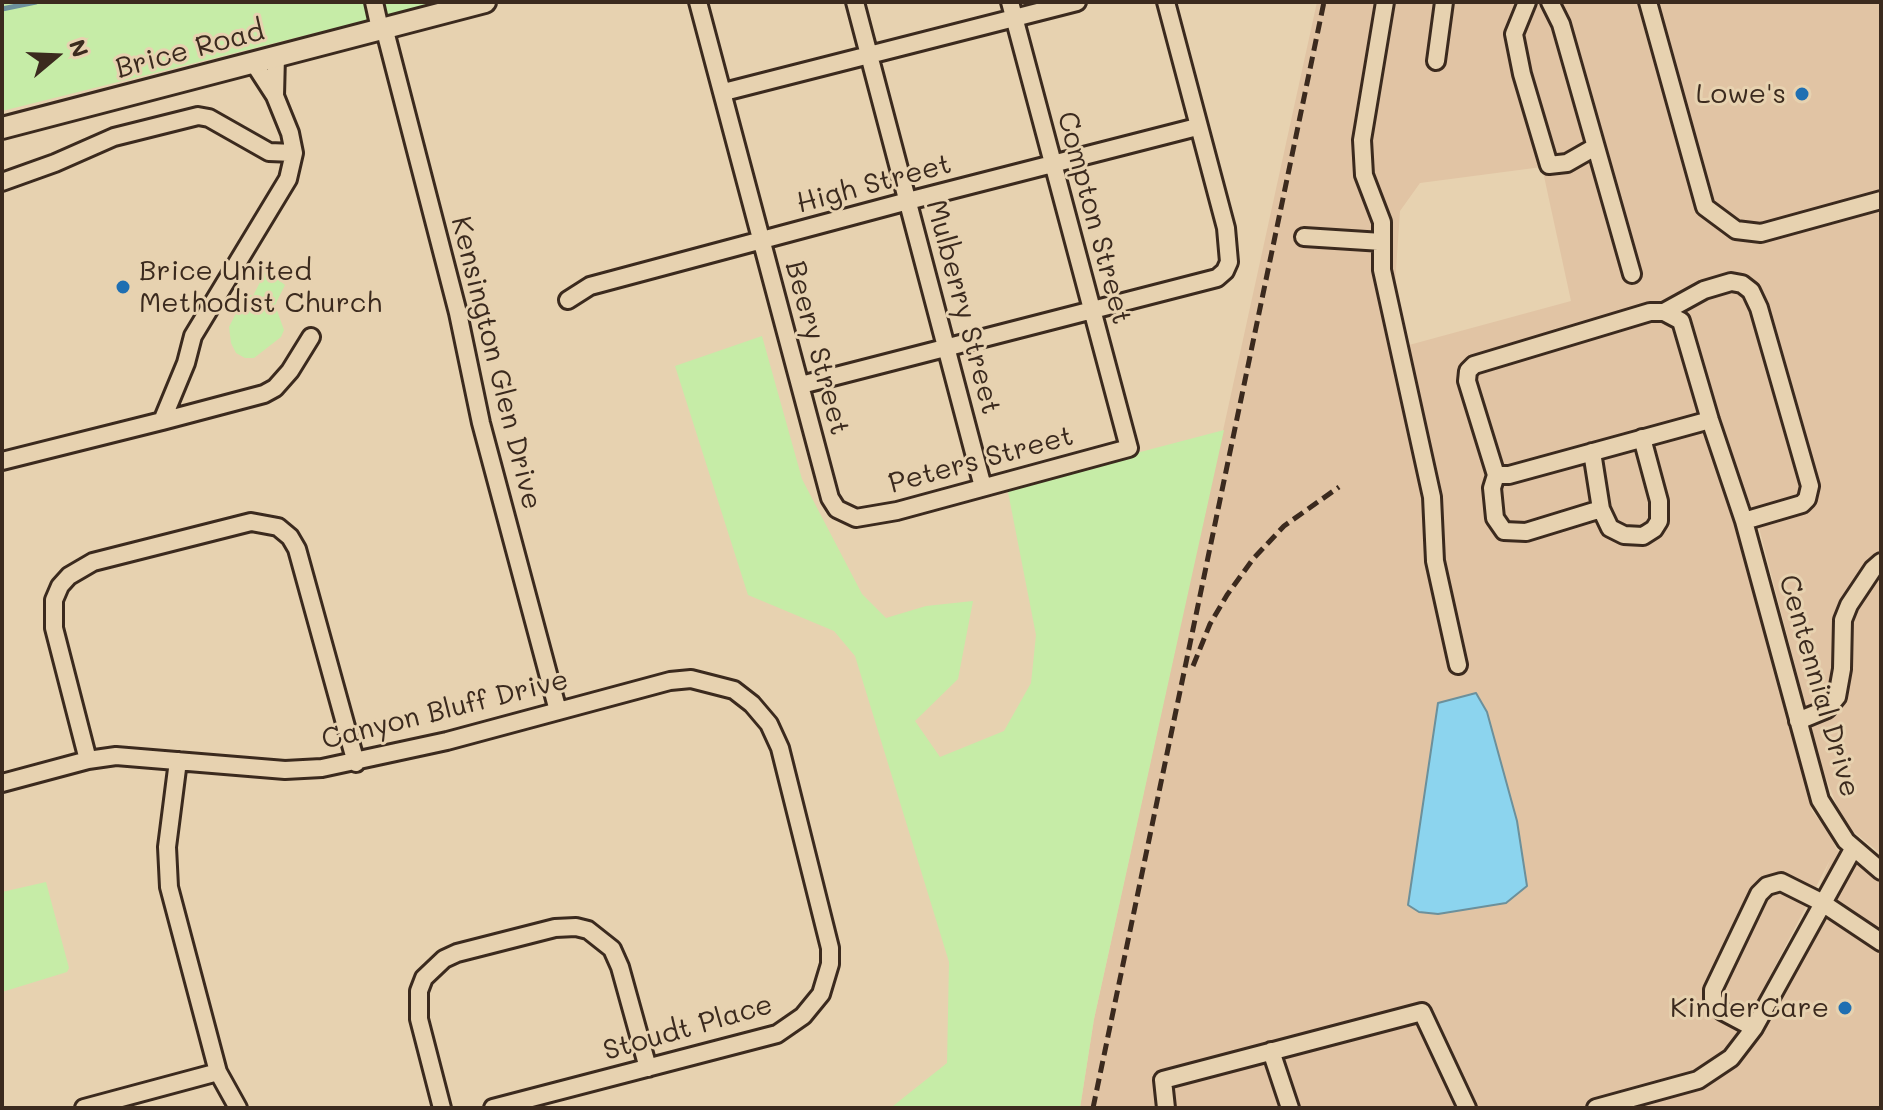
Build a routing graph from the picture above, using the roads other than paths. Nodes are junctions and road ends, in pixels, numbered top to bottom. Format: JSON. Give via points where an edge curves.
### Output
{"nodes":[{"id":1,"x":374,"y":2,"type":"edge"},
{"id":2,"x":485,"y":2,"type":"edge"},
{"id":3,"x":698,"y":2,"type":"edge"},
{"id":4,"x":855,"y":2,"type":"edge"},
{"id":5,"x":1077,"y":2,"type":"edge"},
{"id":6,"x":1166,"y":2,"type":"edge"},
{"id":7,"x":1385,"y":2,"type":"edge"},
{"id":8,"x":1444,"y":2,"type":"edge"},
{"id":9,"x":1527,"y":2,"type":"edge"},
{"id":10,"x":1550,"y":2,"type":"edge"},
{"id":11,"x":1648,"y":2,"type":"edge"},
{"id":12,"x":1012,"y":10,"type":"edge"},
{"id":13,"x":382,"y":28,"type":"junction"},
{"id":14,"x":868,"y":55,"type":"junction"},
{"id":15,"x":276,"y":56,"type":"junction"},
{"id":16,"x":1436,"y":61,"type":"dead end"},
{"id":17,"x":253,"y":62,"type":"junction"},
{"id":18,"x":724,"y":92,"type":"junction"},
{"id":19,"x":275,"y":96,"type":"junction"},
{"id":20,"x":1197,"y":127,"type":"junction"},
{"id":21,"x":2,"y":128,"type":"edge"},
{"id":22,"x":1595,"y":147,"type":"junction"},
{"id":23,"x":294,"y":153,"type":"junction"},
{"id":24,"x":1053,"y":163,"type":"junction"},
{"id":25,"x":2,"y":182,"type":"edge"},
{"id":26,"x":1881,"y":200,"type":"edge"},
{"id":27,"x":908,"y":201,"type":"junction"},
{"id":28,"x":1304,"y":237,"type":"dead end"},
{"id":29,"x":762,"y":240,"type":"junction"},
{"id":30,"x":1382,"y":242,"type":"junction"},
{"id":31,"x":1632,"y":274,"type":"dead end"},
{"id":32,"x":568,"y":300,"type":"dead end"},
{"id":33,"x":1091,"y":311,"type":"junction"},
{"id":34,"x":1664,"y":312,"type":"junction"},
{"id":35,"x":311,"y":337,"type":"dead end"},
{"id":36,"x":947,"y":348,"type":"junction"},
{"id":37,"x":801,"y":385,"type":"junction"},
{"id":38,"x":1710,"y":420,"type":"junction"},
{"id":39,"x":162,"y":421,"type":"junction"},
{"id":40,"x":1642,"y":438,"type":"junction"},
{"id":41,"x":1129,"y":448,"type":"joint"},
{"id":42,"x":1592,"y":452,"type":"junction"},
{"id":43,"x":2,"y":461,"type":"edge"},
{"id":44,"x":1496,"y":475,"type":"junction"},
{"id":45,"x":983,"y":487,"type":"junction"},
{"id":46,"x":1601,"y":509,"type":"junction"},
{"id":47,"x":846,"y":516,"type":"joint"},
{"id":48,"x":1744,"y":521,"type":"junction"},
{"id":49,"x":1881,"y":562,"type":"edge"},
{"id":50,"x":1458,"y":665,"type":"dead end"},
{"id":51,"x":752,"y":704,"type":"joint"},
{"id":52,"x":558,"y":711,"type":"junction"},
{"id":53,"x":1798,"y":721,"type":"junction"},
{"id":54,"x":88,"y":760,"type":"junction"},
{"id":55,"x":178,"y":761,"type":"junction"},
{"id":56,"x":356,"y":763,"type":"junction"},
{"id":57,"x":2,"y":783,"type":"edge"},
{"id":58,"x":1853,"y":849,"type":"junction"},
{"id":59,"x":1881,"y":871,"type":"edge"},
{"id":60,"x":1821,"y":902,"type":"junction"},
{"id":61,"x":1881,"y":942,"type":"edge"},
{"id":62,"x":1754,"y":1028,"type":"junction"},
{"id":63,"x":1271,"y":1051,"type":"junction"},
{"id":64,"x":648,"y":1068,"type":"junction"},
{"id":65,"x":218,"y":1072,"type":"junction"},
{"id":66,"x":1624,"y":1104,"type":"edge"},
{"id":67,"x":84,"y":1108,"type":"edge"},
{"id":68,"x":238,"y":1108,"type":"edge"},
{"id":69,"x":442,"y":1108,"type":"edge"},
{"id":70,"x":493,"y":1108,"type":"edge"},
{"id":71,"x":1166,"y":1108,"type":"edge"},
{"id":72,"x":1290,"y":1108,"type":"edge"},
{"id":73,"x":1467,"y":1108,"type":"edge"},
{"id":74,"x":1596,"y":1108,"type":"edge"}],
"edges":[{"from":1,"to":13,"type":"street","name":"Kensington Glen Drive"},
{"from":2,"to":13,"type":"main road","name":"Brice Road"},
{"from":3,"to":18,"type":"street","name":"Beery Street"},
{"from":4,"to":14,"type":"street","name":"Mulberry Street"},
{"from":5,"to":12,"type":"street"},
{"from":6,"to":20,"type":"street"},
{"from":7,"to":30,"type":"street","via":[[1362,140],[1364,175],[1382,222]]},
{"from":8,"to":16,"type":"street"},
{"from":9,"to":22,"type":"street","via":[[1514,34],[1549,165],[1567,163]]},
{"from":10,"to":22,"type":"street"},
{"from":11,"to":26,"type":"street","via":[[1705,207],[1736,230],[1761,233]]},
{"from":12,"to":14,"type":"street"},
{"from":12,"to":24,"type":"street","name":"Compton Street"},
{"from":13,"to":15,"type":"main road","name":"Brice Road"},
{"from":13,"to":52,"type":"street","name":"Kensington Glen Drive"},
{"from":14,"to":18,"type":"street"},
{"from":14,"to":27,"type":"street","name":"Mulberry Street"},
{"from":15,"to":17,"type":"main road","name":"Brice Road"},
{"from":15,"to":19,"type":"street"},
{"from":17,"to":19,"type":"street"},
{"from":17,"to":21,"type":"main road","name":"Brice Road"},
{"from":18,"to":29,"type":"street","name":"Beery Street"},
{"from":19,"to":23,"type":"street"},
{"from":20,"to":24,"type":"street","name":"High Street"},
{"from":20,"to":33,"type":"street","via":[[1226,228],[1225,271],[1217,278]]},
{"from":22,"to":31,"type":"street"},
{"from":23,"to":25,"type":"street","via":[[269,152],[198,116],[114,137]]},
{"from":23,"to":39,"type":"street","via":[[288,179],[193,336]]},
{"from":24,"to":27,"type":"street","name":"High Street"},
{"from":24,"to":33,"type":"street","name":"Compton Street"},
{"from":27,"to":29,"type":"street","name":"High Street"},
{"from":27,"to":36,"type":"street","name":"Mulberry Street"},
{"from":28,"to":30,"type":"street"},
{"from":29,"to":32,"type":"street","name":"High Street","via":[[590,286]]},
{"from":29,"to":37,"type":"street","name":"Beery Street"},
{"from":30,"to":50,"type":"street","via":[[1382,270],[1432,497],[1435,561]]},
{"from":33,"to":36,"type":"street"},
{"from":33,"to":41,"type":"street","name":"Compton Street"},
{"from":34,"to":38,"type":"street","name":"Centennial Drive","via":[[1681,321]]},
{"from":34,"to":44,"type":"street","via":[[1474,365],[1467,381]]},
{"from":34,"to":48,"type":"street","via":[[1731,282],[1751,291],[1759,308],[1810,486],[1802,504]]},
{"from":35,"to":39,"type":"street","via":[[275,388]]},
{"from":36,"to":37,"type":"street"},
{"from":36,"to":45,"type":"street","name":"Mulberry Street"},
{"from":37,"to":47,"type":"street","name":"Beery Street","via":[[830,498]]},
{"from":38,"to":40,"type":"street"},
{"from":38,"to":48,"type":"street","name":"Centennial Drive"},
{"from":39,"to":43,"type":"street"},
{"from":40,"to":42,"type":"street"},
{"from":40,"to":46,"type":"street","via":[[1659,501],[1659,521],[1643,536],[1624,535],[1610,528]]},
{"from":41,"to":45,"type":"street","name":"Peters Street"},
{"from":42,"to":44,"type":"street"},
{"from":42,"to":46,"type":"street"},
{"from":44,"to":46,"type":"street","via":[[1495,518],[1504,531],[1526,532]]},
{"from":45,"to":47,"type":"street","name":"Peters Street","via":[[867,517]]},
{"from":48,"to":53,"type":"street","name":"Centennial Drive"},
{"from":49,"to":53,"type":"street","via":[[1843,620],[1837,697],[1827,709]]},
{"from":51,"to":52,"type":"street","name":"Canyon Bluff Drive","via":[[734,690],[691,679]]},
{"from":51,"to":64,"type":"street","name":"Stoudt Place","via":[[780,748],[830,948],[827,979],[813,1006],[777,1034]]},
{"from":52,"to":56,"type":"street","name":"Canyon Bluff Drive"},
{"from":53,"to":58,"type":"street","name":"Centennial Drive","via":[[1820,800]]},
{"from":54,"to":55,"type":"street","name":"Canyon Bluff Drive","via":[[125,756]]},
{"from":54,"to":56,"type":"street","via":[[54,628],[60,586],[93,562],[251,522],[278,527],[303,562]]},
{"from":54,"to":57,"type":"street","name":"Canyon Bluff Drive"},
{"from":55,"to":56,"type":"street","name":"Canyon Bluff Drive","via":[[285,770]]},
{"from":55,"to":65,"type":"street","via":[[166,866]]},
{"from":58,"to":59,"type":"street","name":"Centennial Drive"},
{"from":58,"to":60,"type":"street"},
{"from":60,"to":61,"type":"street"},
{"from":60,"to":62,"type":"street"},
{"from":60,"to":62,"type":"street","via":[[1781,882],[1759,894],[1713,990],[1722,1011]]},
{"from":62,"to":66,"type":"street","via":[[1731,1058],[1698,1080]]},
{"from":63,"to":71,"type":"street","via":[[1163,1080]]},
{"from":63,"to":72,"type":"street"},
{"from":63,"to":73,"type":"street","via":[[1422,1012]]},
{"from":64,"to":69,"type":"street","via":[[612,949],[597,935],[576,927],[555,928],[457,953],[424,978],[419,1019]]},
{"from":64,"to":70,"type":"street","name":"Stoudt Place"},
{"from":65,"to":67,"type":"street"},
{"from":65,"to":68,"type":"street"},
{"from":66,"to":74,"type":"street"}]}
